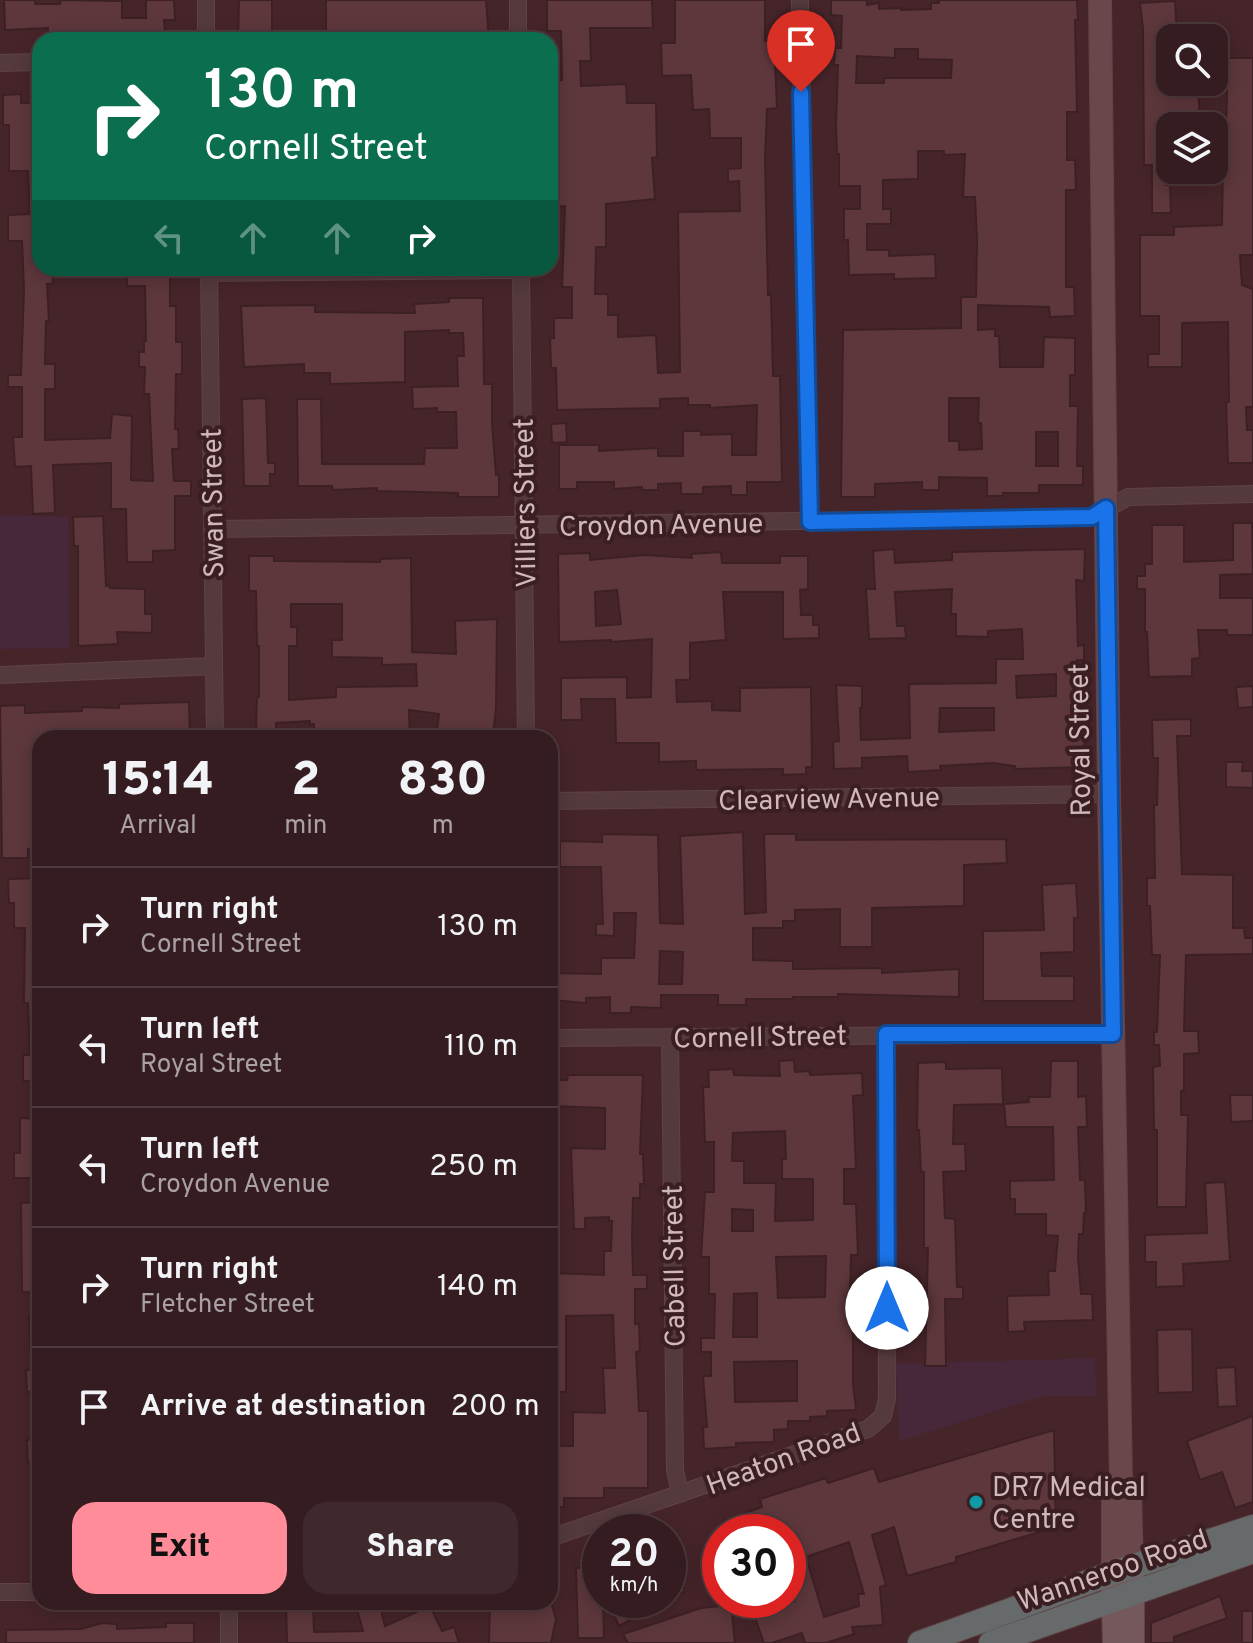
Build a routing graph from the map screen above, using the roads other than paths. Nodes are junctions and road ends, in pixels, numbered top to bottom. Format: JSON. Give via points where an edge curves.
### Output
{"nodes":[{"id":1,"x":206,"y":0,"type":"edge"},
{"id":2,"x":518,"y":0,"type":"edge"},
{"id":3,"x":800,"y":0,"type":"edge"},
{"id":4,"x":1100,"y":0,"type":"edge"},
{"id":5,"x":206,"y":32,"type":"edge"},
{"id":6,"x":518,"y":32,"type":"edge"},
{"id":7,"x":32,"y":62,"type":"edge"},
{"id":8,"x":0,"y":63,"type":"edge"},
{"id":9,"x":209,"y":276,"type":"edge"},
{"id":10,"x":521,"y":276,"type":"edge"},
{"id":11,"x":1253,"y":494,"type":"edge"},
{"id":12,"x":1106,"y":508,"type":"junction"},
{"id":13,"x":810,"y":522,"type":"junction"},
{"id":14,"x":524,"y":527,"type":"junction"},
{"id":15,"x":213,"y":529,"type":"junction"},
{"id":16,"x":214,"y":666,"type":"junction"},
{"id":17,"x":0,"y":675,"type":"edge"},
{"id":18,"x":215,"y":730,"type":"edge"},
{"id":19,"x":526,"y":730,"type":"edge"},
{"id":20,"x":1109,"y":794,"type":"junction"},
{"id":21,"x":558,"y":801,"type":"edge"},
{"id":22,"x":886,"y":1034,"type":"junction"},
{"id":23,"x":1113,"y":1034,"type":"junction"},
{"id":24,"x":558,"y":1038,"type":"edge"},
{"id":25,"x":670,"y":1038,"type":"junction"},
{"id":26,"x":680,"y":1494,"type":"junction"},
{"id":27,"x":1253,"y":1527,"type":"edge"},
{"id":28,"x":558,"y":1535,"type":"edge"},
{"id":29,"x":1253,"y":1551,"type":"edge"},
{"id":30,"x":1122,"y":1570,"type":"junction"},
{"id":31,"x":0,"y":1592,"type":"edge"},
{"id":32,"x":32,"y":1592,"type":"edge"},
{"id":33,"x":1122,"y":1598,"type":"junction"},
{"id":34,"x":229,"y":1610,"type":"edge"},
{"id":35,"x":229,"y":1643,"type":"edge"},
{"id":36,"x":920,"y":1643,"type":"edge"},
{"id":37,"x":991,"y":1643,"type":"edge"},
{"id":38,"x":1115,"y":1643,"type":"edge"},
{"id":39,"x":1132,"y":1643,"type":"edge"}],
"edges":[{"from":1,"to":5,"type":"street"},
{"from":2,"to":6,"type":"street"},
{"from":3,"to":13,"type":"street"},
{"from":4,"to":12,"type":"main road","name":"Royal Street"},
{"from":7,"to":8,"type":"street"},
{"from":9,"to":15,"type":"street","name":"Swan Street"},
{"from":10,"to":14,"type":"street","name":"Villiers Street"},
{"from":11,"to":12,"type":"street","name":"Croydon Avenue","via":[[1128,497]]},
{"from":12,"to":13,"type":"street","name":"Croydon Avenue","via":[[1092,517]]},
{"from":12,"to":20,"type":"main road","name":"Royal Street"},
{"from":13,"to":14,"type":"street","name":"Croydon Avenue"},
{"from":14,"to":15,"type":"street","name":"Croydon Avenue"},
{"from":14,"to":19,"type":"street","name":"Villiers Street"},
{"from":15,"to":16,"type":"street","name":"Swan Street"},
{"from":16,"to":17,"type":"street"},
{"from":16,"to":18,"type":"street","name":"Swan Street"},
{"from":20,"to":21,"type":"street","name":"Clearview Avenue"},
{"from":20,"to":23,"type":"main road","name":"Royal Street"},
{"from":22,"to":23,"type":"street","name":"Cornell Street"},
{"from":22,"to":25,"type":"street","name":"Cornell Street"},
{"from":22,"to":26,"type":"street","name":"Heaton Road","via":[[883,1416],[868,1429]]},
{"from":23,"to":30,"type":"main road","name":"Royal Street","via":[[1121,1480],[1113,1495]]},
{"from":24,"to":25,"type":"street","name":"Cornell Street"},
{"from":25,"to":26,"type":"street","name":"Cabell Street","via":[[675,1470]]},
{"from":26,"to":28,"type":"street","name":"Heaton Road"},
{"from":27,"to":30,"type":"highway","name":"Wanneroo Road"},
{"from":29,"to":33,"type":"highway","name":"Wanneroo Road"},
{"from":30,"to":33,"type":"main road","name":"Royal Street"},
{"from":30,"to":36,"type":"highway","name":"Wanneroo Road"},
{"from":31,"to":32,"type":"street"},
{"from":33,"to":37,"type":"highway","name":"Wanneroo Road"},
{"from":33,"to":38,"type":"main road","name":"Royal Street"},
{"from":33,"to":39,"type":"main road","name":"Royal Street"},
{"from":34,"to":35,"type":"street"}]}
